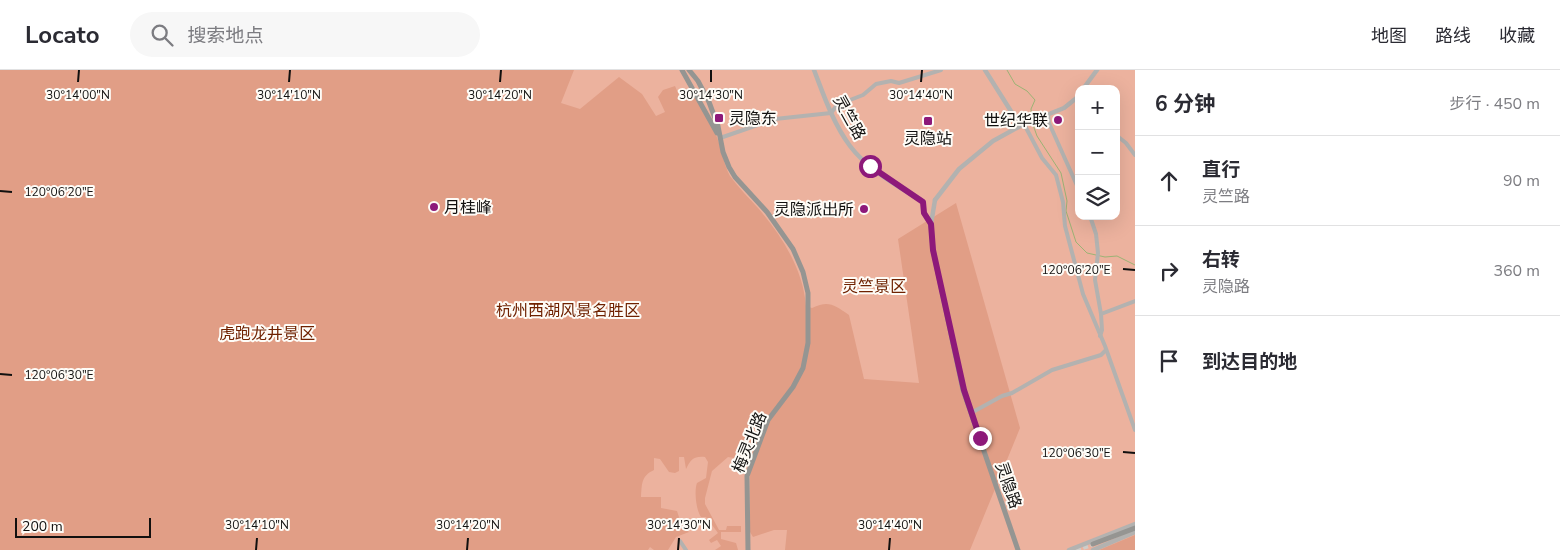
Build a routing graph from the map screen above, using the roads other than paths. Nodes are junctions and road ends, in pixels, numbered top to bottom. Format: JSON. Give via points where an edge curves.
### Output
{"nodes":[{"id":1,"x":682,"y":70,"type":"edge"},
{"id":2,"x":689,"y":70,"type":"edge"},
{"id":3,"x":814,"y":70,"type":"edge"},
{"id":4,"x":941,"y":70,"type":"edge"},
{"id":5,"x":985,"y":70,"type":"edge"},
{"id":6,"x":1097,"y":70,"type":"edge"},
{"id":7,"x":1086,"y":85,"type":"edge"},
{"id":8,"x":1075,"y":99,"type":"edge"},
{"id":9,"x":831,"y":113,"type":"junction"},
{"id":10,"x":1048,"y":115,"type":"junction"},
{"id":11,"x":1026,"y":124,"type":"junction"},
{"id":12,"x":720,"y":138,"type":"junction"},
{"id":13,"x":1120,"y":138,"type":"edge"},
{"id":14,"x":1135,"y":155,"type":"edge"},
{"id":15,"x":1075,"y":181,"type":"edge"},
{"id":16,"x":935,"y":200,"type":"junction"},
{"id":17,"x":923,"y":202,"type":"junction"},
{"id":18,"x":1091,"y":220,"type":"edge"},
{"id":19,"x":931,"y":224,"type":"junction"},
{"id":20,"x":1135,"y":301,"type":"edge"},
{"id":21,"x":1101,"y":314,"type":"junction"},
{"id":22,"x":1100,"y":336,"type":"junction"},
{"id":23,"x":1106,"y":350,"type":"junction"},
{"id":24,"x":971,"y":413,"type":"junction"},
{"id":25,"x":1135,"y":430,"type":"edge"},
{"id":26,"x":1135,"y":524,"type":"edge"},
{"id":27,"x":1135,"y":528,"type":"edge"},
{"id":28,"x":1135,"y":532,"type":"edge"},
{"id":29,"x":680,"y":541,"type":"dead end"},
{"id":30,"x":1093,"y":547,"type":"edge"},
{"id":31,"x":686,"y":550,"type":"edge"},
{"id":32,"x":748,"y":550,"type":"edge"},
{"id":33,"x":1018,"y":550,"type":"edge"},
{"id":34,"x":1070,"y":550,"type":"edge"}],
"edges":[{"from":1,"to":12,"type":"main road","name":"梅灵北路"},
{"from":2,"to":12,"type":"main road","name":"梅灵北路","via":[[704,91]]},
{"from":3,"to":9,"type":"street","name":"灵竺路"},
{"from":4,"to":9,"type":"street","via":[[899,83],[876,84],[863,95],[838,105]]},
{"from":5,"to":11,"type":"street","via":[[1014,116]]},
{"from":6,"to":7,"type":"street"},
{"from":8,"to":10,"type":"street"},
{"from":9,"to":12,"type":"street","via":[[775,119]]},
{"from":9,"to":17,"type":"street","name":"灵竺路","via":[[851,148],[872,168]]},
{"from":10,"to":11,"type":"street"},
{"from":10,"to":15,"type":"street"},
{"from":11,"to":16,"type":"street","via":[[993,141],[959,170]]},
{"from":11,"to":22,"type":"street","via":[[1042,158],[1056,175],[1079,278]]},
{"from":12,"to":32,"type":"main road","name":"梅灵北路","via":[[735,177],[767,212],[793,249],[808,293],[808,343],[803,368],[768,420],[747,476]]},
{"from":13,"to":14,"type":"street"},
{"from":16,"to":17,"type":"street"},
{"from":16,"to":19,"type":"street"},
{"from":17,"to":19,"type":"street","via":[[924,213]]},
{"from":18,"to":21,"type":"street","via":[[1098,253],[1095,280]]},
{"from":19,"to":24,"type":"main road","name":"灵隐路","via":[[935,258]]},
{"from":20,"to":21,"type":"street"},
{"from":21,"to":22,"type":"street"},
{"from":22,"to":23,"type":"street"},
{"from":23,"to":24,"type":"street","via":[[1101,355],[1052,370]]},
{"from":23,"to":25,"type":"street"},
{"from":24,"to":33,"type":"main road","name":"灵隐路"},
{"from":26,"to":34,"type":"street"},
{"from":27,"to":30,"type":"main road"},
{"from":28,"to":30,"type":"street"},
{"from":29,"to":31,"type":"street"}]}
